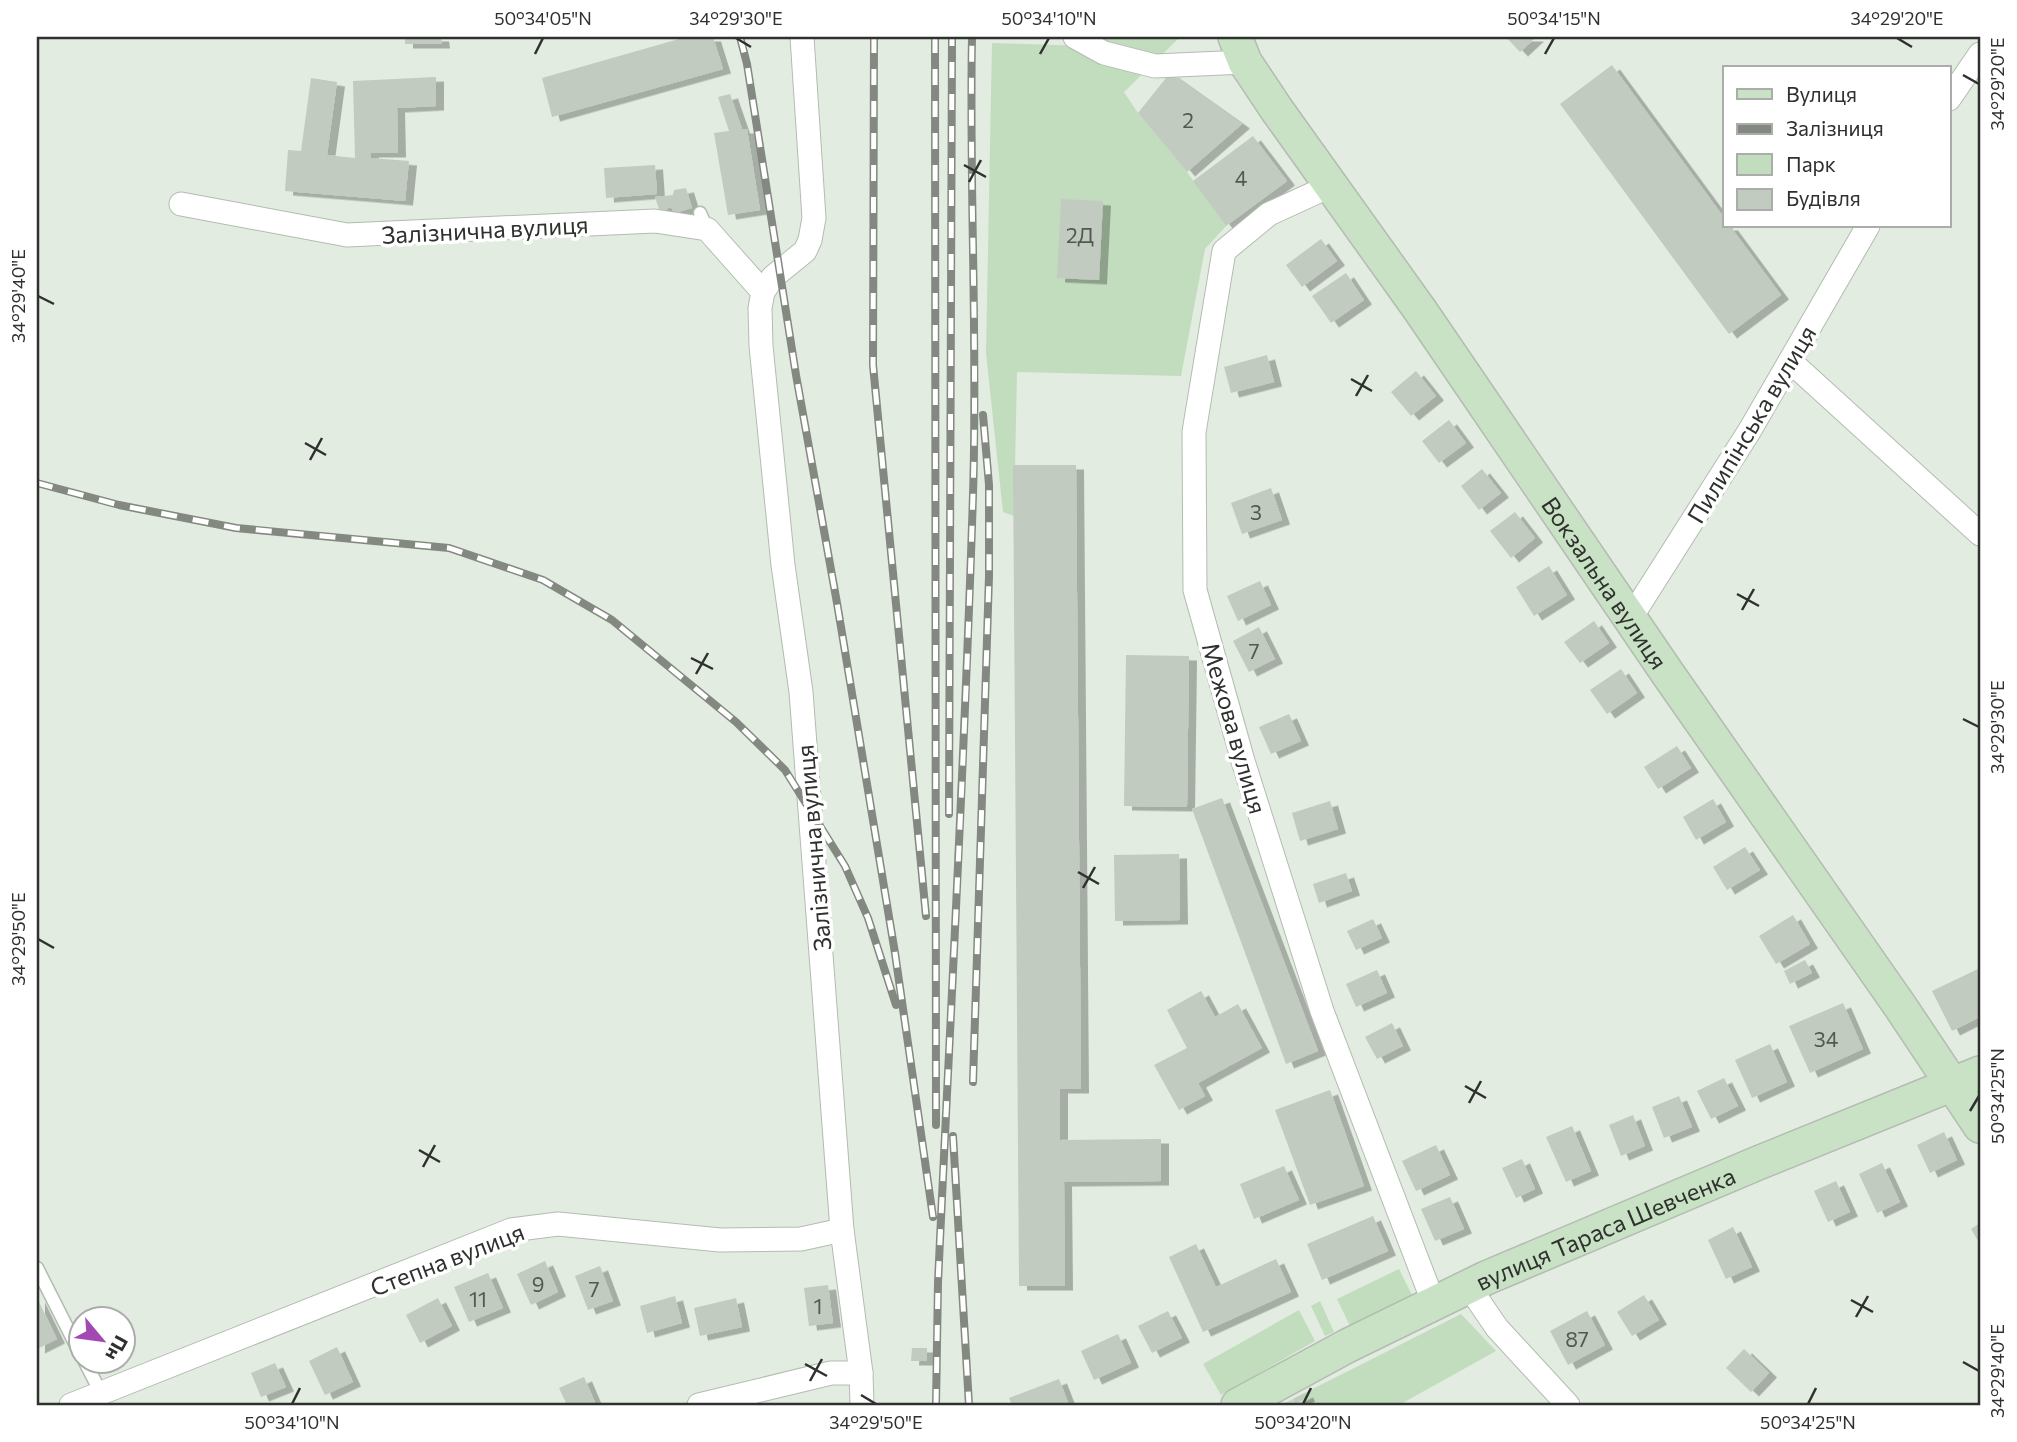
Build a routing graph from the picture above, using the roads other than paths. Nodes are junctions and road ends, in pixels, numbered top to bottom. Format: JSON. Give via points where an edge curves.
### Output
{"nodes":[{"id":1,"x":802,"y":37,"type":"edge"},
{"id":2,"x":1075,"y":37,"type":"edge"},
{"id":3,"x":1240,"y":49,"type":"edge"},
{"id":4,"x":1980,"y":54,"type":"edge"},
{"id":5,"x":1951,"y":96,"type":"edge"},
{"id":6,"x":1330,"y":186,"type":"junction"},
{"id":7,"x":181,"y":205,"type":"dead end"},
{"id":8,"x":1867,"y":228,"type":"edge"},
{"id":9,"x":763,"y":292,"type":"junction"},
{"id":10,"x":1790,"y":361,"type":"junction"},
{"id":11,"x":1980,"y":534,"type":"edge"},
{"id":12,"x":1630,"y":619,"type":"junction"},
{"id":13,"x":1966,"y":1079,"type":"edge"},
{"id":14,"x":1980,"y":1126,"type":"edge"},
{"id":15,"x":842,"y":1230,"type":"junction"},
{"id":16,"x":37,"y":1268,"type":"edge"},
{"id":17,"x":1469,"y":1287,"type":"junction"},
{"id":18,"x":1434,"y":1304,"type":"junction"},
{"id":19,"x":66,"y":1325,"type":"edge"},
{"id":20,"x":861,"y":1373,"type":"junction"},
{"id":21,"x":92,"y":1376,"type":"edge"},
{"id":22,"x":101,"y":1393,"type":"junction"},
{"id":23,"x":71,"y":1405,"type":"edge"},
{"id":24,"x":699,"y":1405,"type":"edge"},
{"id":25,"x":862,"y":1405,"type":"edge"},
{"id":26,"x":1238,"y":1405,"type":"edge"},
{"id":27,"x":1568,"y":1405,"type":"edge"}],
"edges":[{"from":1,"to":9,"type":"street","via":[[814,218],[805,251],[773,277]]},
{"from":2,"to":3,"type":"street","via":[[1104,52],[1155,66]]},
{"from":3,"to":6,"type":"main road","name":"Вокзальна вулиця"},
{"from":4,"to":5,"type":"street"},
{"from":6,"to":12,"type":"main road","name":"Вокзальна вулиця"},
{"from":6,"to":18,"type":"street","name":"Межова вулиця","via":[[1269,214],[1224,251],[1194,432],[1195,590],[1322,1011]]},
{"from":7,"to":9,"type":"street","name":"Залізнична вулиця","via":[[347,235],[704,221]]},
{"from":8,"to":10,"type":"street","name":"Пилипінська вулиця"},
{"from":9,"to":15,"type":"street","name":"Залізнична вулиця","via":[[761,346],[801,692]]},
{"from":10,"to":11,"type":"street"},
{"from":10,"to":12,"type":"street","name":"Пилипінська вулиця"},
{"from":12,"to":13,"type":"main road","name":"Вокзальна вулиця","via":[[1892,994]]},
{"from":13,"to":14,"type":"main road","name":"Вокзальна вулиця"},
{"from":13,"to":17,"type":"main road","name":"вулиця Тараса Шевченка"},
{"from":15,"to":20,"type":"street","name":"Залізнична вулиця"},
{"from":15,"to":22,"type":"street","name":"Степна вулиця","via":[[801,1238],[720,1240],[558,1224],[511,1230]]},
{"from":16,"to":19,"type":"lane"},
{"from":17,"to":18,"type":"main road","name":"вулиця Тараса Шевченка"},
{"from":17,"to":27,"type":"street","via":[[1497,1328]]},
{"from":18,"to":26,"type":"main road","name":"вулиця Тараса Шевченка"},
{"from":20,"to":24,"type":"street","via":[[831,1373]]},
{"from":20,"to":25,"type":"street","name":"Залізнична вулиця"},
{"from":21,"to":22,"type":"lane"},
{"from":22,"to":23,"type":"street","name":"Степна вулиця"}]}
